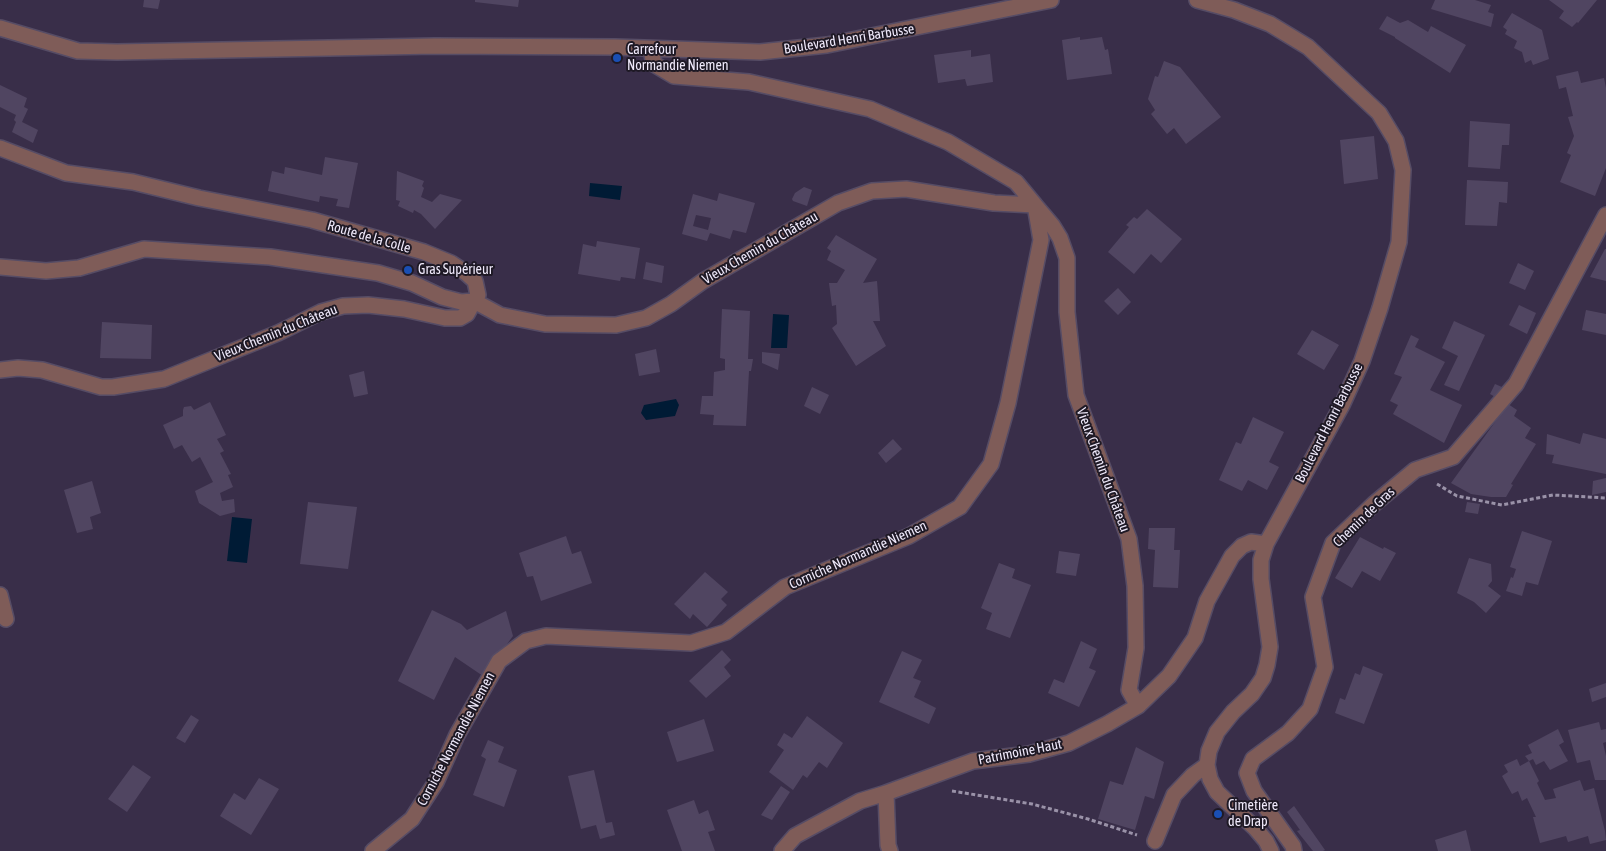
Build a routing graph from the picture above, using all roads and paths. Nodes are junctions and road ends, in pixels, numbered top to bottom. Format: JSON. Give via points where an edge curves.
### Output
{"nodes":[{"id":1,"x":1051,"y":0,"type":"edge"},
{"id":2,"x":1197,"y":0,"type":"edge"},
{"id":3,"x":0,"y":28,"type":"edge"},
{"id":4,"x":651,"y":50,"type":"junction"},
{"id":5,"x":0,"y":148,"type":"edge"},
{"id":6,"x":1035,"y":205,"type":"junction"},
{"id":7,"x":1606,"y":215,"type":"edge"},
{"id":8,"x":0,"y":267,"type":"edge"},
{"id":9,"x":474,"y":301,"type":"junction"},
{"id":10,"x":0,"y":370,"type":"edge"},
{"id":11,"x":1415,"y":470,"type":"junction"},
{"id":12,"x":1606,"y":498,"type":"edge"},
{"id":13,"x":1266,"y":544,"type":"junction"},
{"id":14,"x":0,"y":595,"type":"edge"},
{"id":15,"x":6,"y":618,"type":"dead end"},
{"id":16,"x":1138,"y":706,"type":"junction"},
{"id":17,"x":1207,"y":765,"type":"junction"},
{"id":18,"x":948,"y":790,"type":"dead end"},
{"id":19,"x":886,"y":793,"type":"junction"},
{"id":20,"x":1156,"y":841,"type":"joint"},
{"id":21,"x":373,"y":851,"type":"edge"},
{"id":22,"x":782,"y":851,"type":"edge"},
{"id":23,"x":890,"y":851,"type":"edge"},
{"id":24,"x":1271,"y":851,"type":"edge"},
{"id":25,"x":1294,"y":851,"type":"edge"}],
"edges":[{"from":1,"to":4,"type":"street","name":"Boulevard Henri Barbusse","via":[[827,45],[760,52]]},
{"from":2,"to":13,"type":"street","name":"Boulevard Henri Barbusse","via":[[1270,24],[1308,47],[1379,113],[1396,142],[1403,170],[1399,242],[1362,361],[1342,405]]},
{"from":3,"to":4,"type":"street","name":"Boulevard Henri Barbusse","via":[[78,50],[117,52],[436,46]]},
{"from":4,"to":6,"type":"street","name":"Corniche Normandie Niemen","via":[[654,64],[674,76],[749,82],[870,109],[948,142],[1016,182]]},
{"from":5,"to":9,"type":"street","name":"Route de la Colle","via":[[66,173],[133,182],[312,220],[424,252],[451,263],[471,277],[478,295]]},
{"from":6,"to":9,"type":"street","name":"Vieux Chemin du Château","via":[[994,203],[906,189],[872,191],[838,203],[703,281],[671,304],[634,322],[545,324],[500,315]]},
{"from":6,"to":16,"type":"street","name":"Vieux Chemin du Château","via":[[1060,238],[1067,258],[1067,312],[1076,395],[1128,539],[1135,586],[1136,648],[1129,690]]},
{"from":6,"to":21,"type":"street","name":"Corniche Normandie Niemen","via":[[1041,240],[1008,403],[991,464],[960,507],[909,536],[785,587],[726,632],[691,643],[546,636],[526,641],[499,661],[457,735],[436,782],[412,819]]},
{"from":7,"to":11,"type":"street","name":"Chemin de Gras","via":[[1516,384],[1453,457]]},
{"from":8,"to":9,"type":"street","via":[[46,271],[79,268],[144,249],[270,258],[378,273],[412,283],[442,297],[461,302]]},
{"from":9,"to":10,"type":"street","name":"Vieux Chemin du Château","via":[[467,314],[460,318],[368,305],[343,306],[321,312],[164,379],[131,385],[101,387],[42,370]]},
{"from":11,"to":12,"type":"path","via":[[1457,496],[1502,505],[1553,495]]},
{"from":11,"to":25,"type":"street","name":"Chemin de Gras","via":[[1333,544],[1313,597],[1325,667],[1310,708],[1288,733],[1253,759],[1247,773],[1254,791]]},
{"from":13,"to":16,"type":"street","name":"Patrimoine Haut","via":[[1251,542],[1232,556],[1207,601],[1196,638],[1170,676]]},
{"from":13,"to":17,"type":"street","name":"Boulevard Henri Barbusse","via":[[1261,560],[1270,647],[1267,665],[1252,694],[1217,732]]},
{"from":14,"to":15,"type":"street"},
{"from":16,"to":19,"type":"street","name":"Patrimoine Haut","via":[[1069,743],[1029,754],[973,761]]},
{"from":17,"to":20,"type":"street","via":[[1193,774],[1174,795]]},
{"from":17,"to":24,"type":"street","via":[[1217,792],[1255,828]]},
{"from":18,"to":20,"type":"path","via":[[1032,804]]},
{"from":19,"to":22,"type":"street","name":"Patrimoine Haut","via":[[860,801],[795,836]]},
{"from":19,"to":23,"type":"street"}]}
